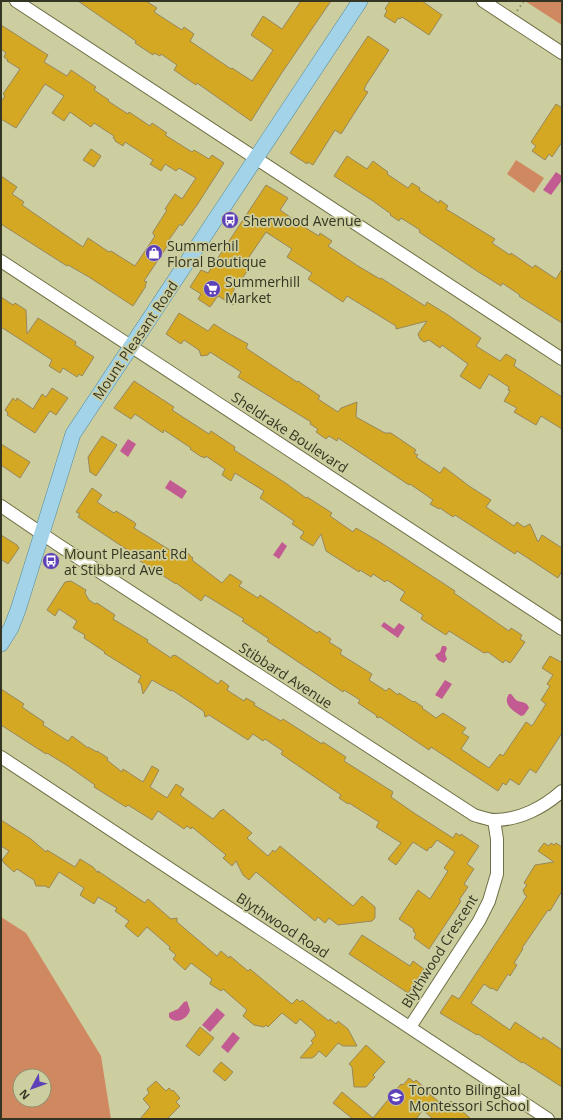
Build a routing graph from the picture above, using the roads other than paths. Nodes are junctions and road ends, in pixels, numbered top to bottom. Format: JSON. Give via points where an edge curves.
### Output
{"nodes":[{"id":1,"x":16,"y":1,"type":"edge"},
{"id":2,"x":360,"y":1,"type":"edge"},
{"id":3,"x":483,"y":1,"type":"edge"},
{"id":4,"x":562,"y":53,"type":"edge"},
{"id":5,"x":256,"y":158,"type":"junction"},
{"id":6,"x":1,"y":261,"type":"edge"},
{"id":7,"x":131,"y":346,"type":"junction"},
{"id":8,"x":562,"y":359,"type":"edge"},
{"id":9,"x":1,"y":506,"type":"edge"},
{"id":10,"x":41,"y":533,"type":"junction"},
{"id":11,"x":562,"y":629,"type":"edge"},
{"id":12,"x":1,"y":644,"type":"edge"},
{"id":13,"x":1,"y":757,"type":"edge"},
{"id":14,"x":562,"y":791,"type":"edge"},
{"id":15,"x":494,"y":820,"type":"junction"},
{"id":16,"x":410,"y":1027,"type":"junction"},
{"id":17,"x":548,"y":1119,"type":"edge"}],
"edges":[{"from":1,"to":5,"type":"street"},
{"from":2,"to":5,"type":"main road","name":"Mount Pleasant Road"},
{"from":3,"to":4,"type":"street"},
{"from":5,"to":7,"type":"main road","name":"Mount Pleasant Road"},
{"from":5,"to":8,"type":"street"},
{"from":6,"to":7,"type":"street","name":"Sheldrake Boulevard"},
{"from":7,"to":10,"type":"main road","name":"Mount Pleasant Road","via":[[73,434]]},
{"from":7,"to":11,"type":"street","name":"Sheldrake Boulevard"},
{"from":9,"to":10,"type":"street","name":"Stibbard Avenue"},
{"from":10,"to":12,"type":"main road","name":"Mount Pleasant Road","via":[[18,610]]},
{"from":10,"to":15,"type":"street","name":"Stibbard Avenue","via":[[474,815]]},
{"from":13,"to":16,"type":"street","name":"Blythwood Road"},
{"from":14,"to":15,"type":"street","name":"Stibbard Avenue","via":[[536,809],[521,815]]},
{"from":15,"to":16,"type":"street","name":"Blythwood Crescent","via":[[497,874],[489,901],[479,922]]},
{"from":16,"to":17,"type":"street","name":"Blythwood Road"}]}
